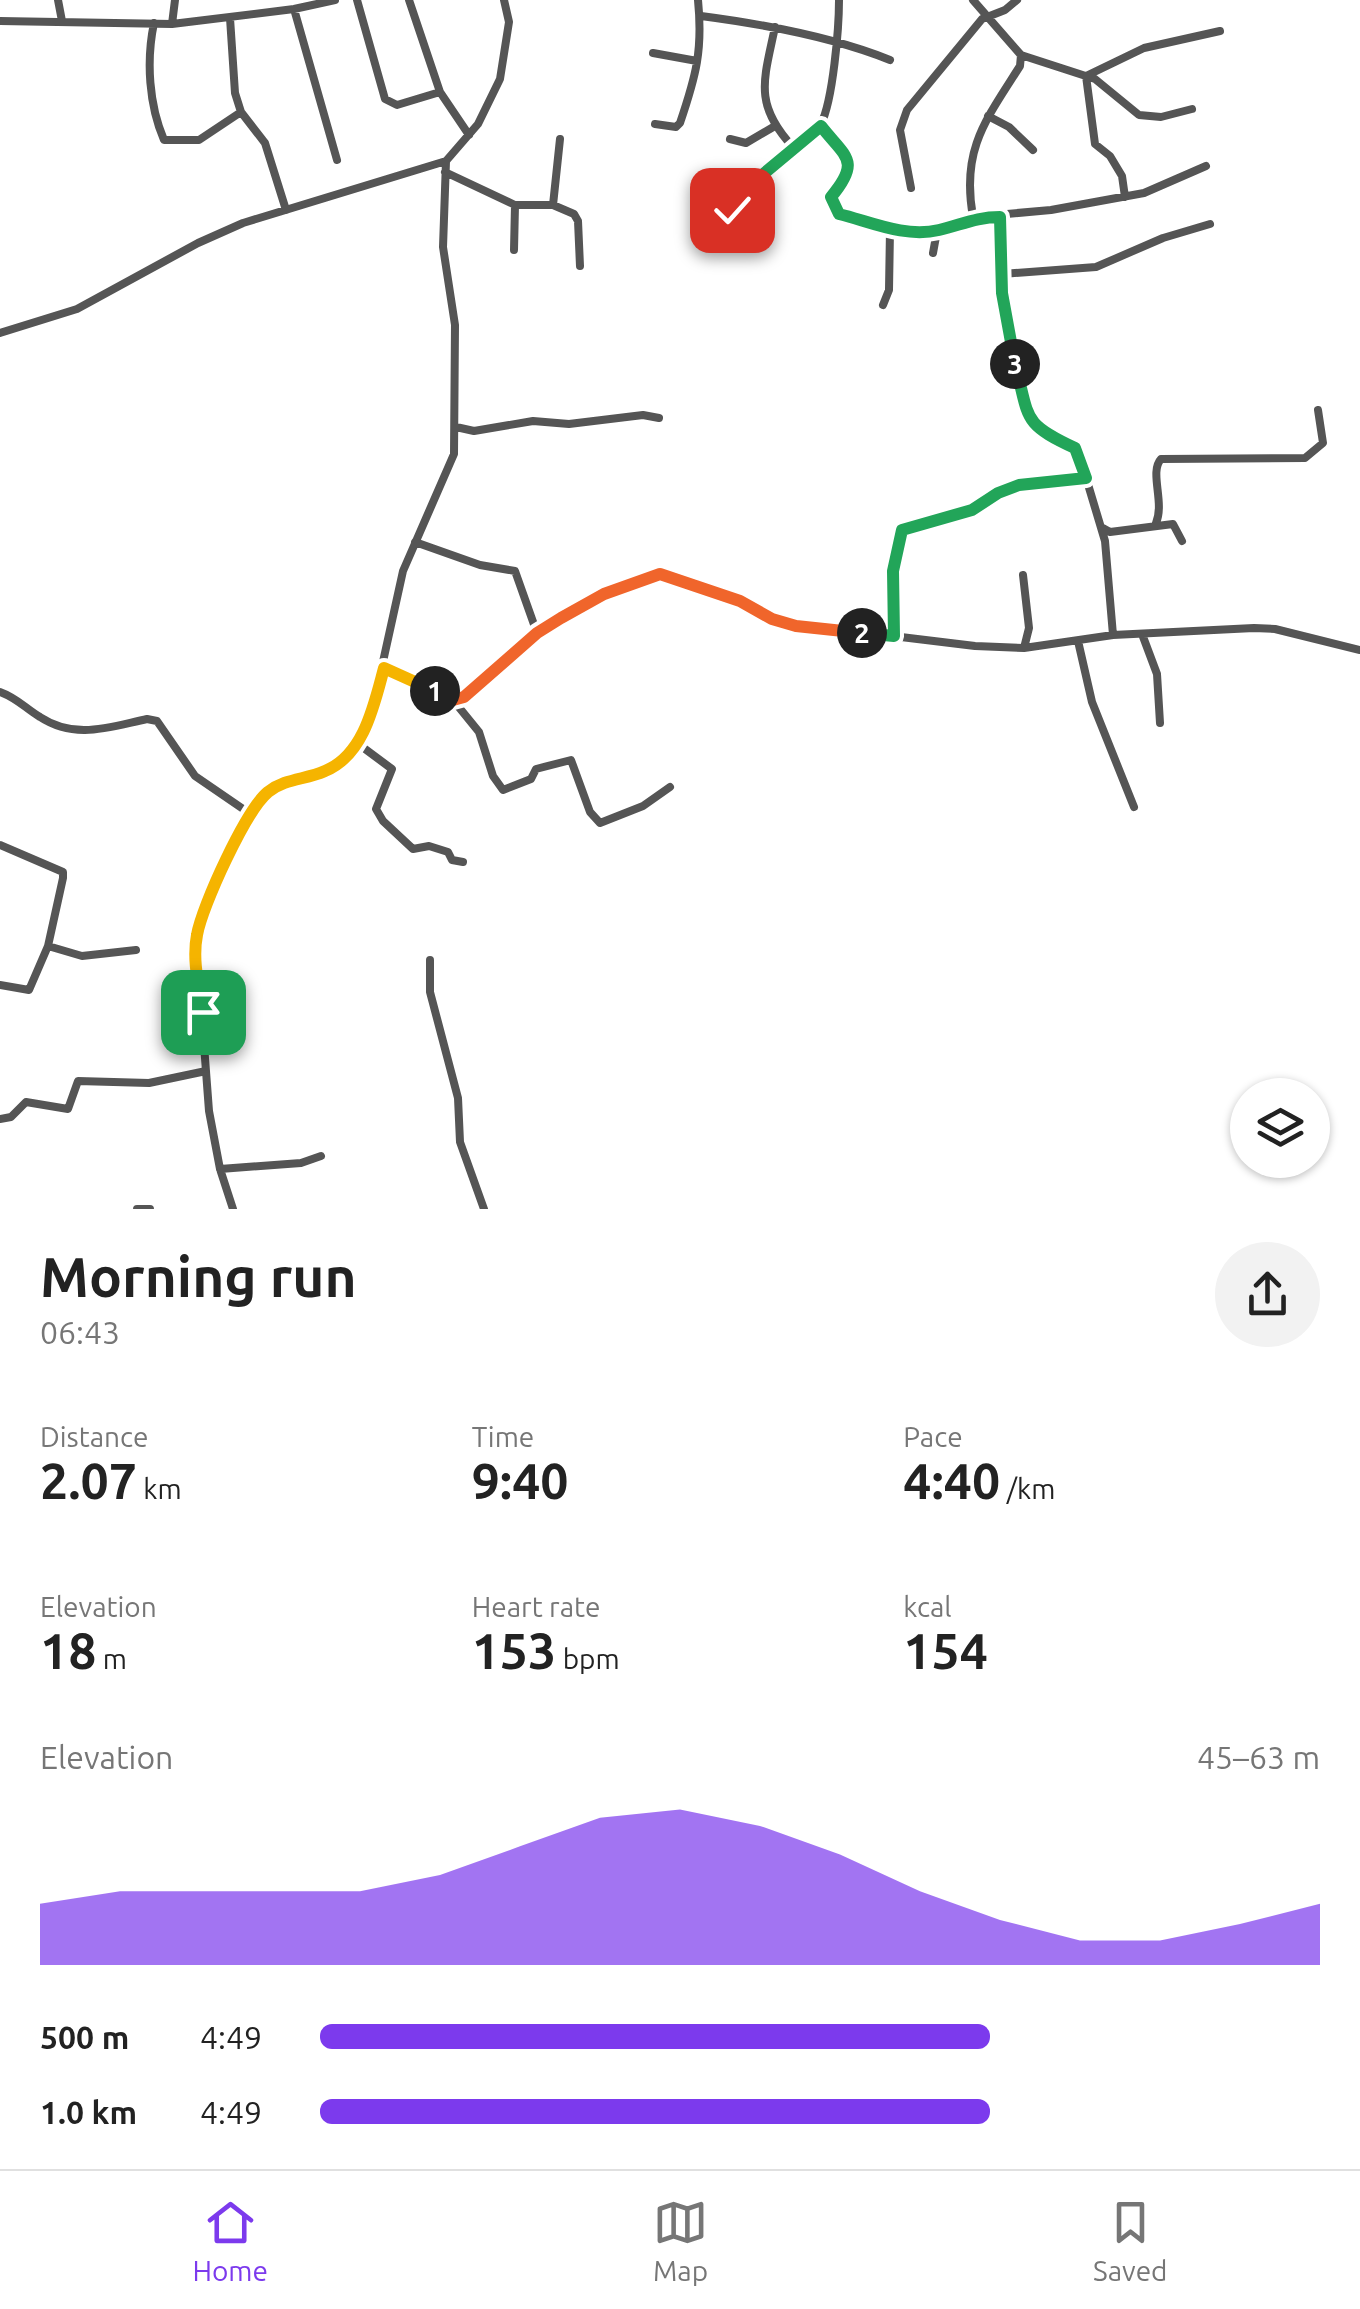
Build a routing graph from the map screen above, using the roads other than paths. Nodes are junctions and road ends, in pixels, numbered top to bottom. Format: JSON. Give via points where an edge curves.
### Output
{"nodes":[{"id":1,"x":58,"y":0,"type":"edge"},
{"id":2,"x":176,"y":0,"type":"edge"},
{"id":3,"x":336,"y":0,"type":"edge"},
{"id":4,"x":357,"y":0,"type":"edge"},
{"id":5,"x":409,"y":0,"type":"edge"},
{"id":6,"x":504,"y":0,"type":"edge"},
{"id":7,"x":698,"y":0,"type":"edge"},
{"id":8,"x":840,"y":0,"type":"edge"},
{"id":9,"x":973,"y":0,"type":"edge"},
{"id":10,"x":1017,"y":0,"type":"edge"},
{"id":11,"x":294,"y":9,"type":"junction"},
{"id":12,"x":987,"y":14,"type":"junction"},
{"id":13,"x":701,"y":16,"type":"junction"},
{"id":14,"x":230,"y":18,"type":"junction"},
{"id":15,"x":0,"y":21,"type":"edge"},
{"id":16,"x":62,"y":21,"type":"junction"},
{"id":17,"x":154,"y":23,"type":"junction"},
{"id":18,"x":172,"y":24,"type":"junction"},
{"id":19,"x":775,"y":28,"type":"junction"},
{"id":20,"x":1220,"y":31,"type":"dead end"},
{"id":21,"x":838,"y":43,"type":"junction"},
{"id":22,"x":653,"y":53,"type":"dead end"},
{"id":23,"x":1021,"y":54,"type":"junction"},
{"id":24,"x":890,"y":60,"type":"dead end"},
{"id":25,"x":697,"y":61,"type":"junction"},
{"id":26,"x":1086,"y":76,"type":"junction"},
{"id":27,"x":440,"y":92,"type":"junction"},
{"id":28,"x":1192,"y":109,"type":"dead end"},
{"id":29,"x":241,"y":112,"type":"junction"},
{"id":30,"x":988,"y":116,"type":"junction"},
{"id":31,"x":655,"y":124,"type":"dead end"},
{"id":32,"x":775,"y":126,"type":"junction"},
{"id":33,"x":821,"y":126,"type":"junction"},
{"id":34,"x":469,"y":135,"type":"junction"},
{"id":35,"x":560,"y":139,"type":"dead end"},
{"id":36,"x":730,"y":139,"type":"dead end"},
{"id":37,"x":793,"y":147,"type":"junction"},
{"id":38,"x":1033,"y":150,"type":"dead end"},
{"id":39,"x":337,"y":160,"type":"dead end"},
{"id":40,"x":446,"y":161,"type":"junction"},
{"id":41,"x":1206,"y":166,"type":"dead end"},
{"id":42,"x":445,"y":172,"type":"junction"},
{"id":43,"x":911,"y":188,"type":"dead end"},
{"id":44,"x":1126,"y":198,"type":"junction"},
{"id":45,"x":515,"y":204,"type":"junction"},
{"id":46,"x":554,"y":205,"type":"junction"},
{"id":47,"x":286,"y":210,"type":"junction"},
{"id":48,"x":974,"y":217,"type":"junction"},
{"id":49,"x":1000,"y":217,"type":"junction"},
{"id":50,"x":1210,"y":224,"type":"dead end"},
{"id":51,"x":739,"y":230,"type":"dead end"},
{"id":52,"x":890,"y":230,"type":"junction"},
{"id":53,"x":937,"y":231,"type":"junction"},
{"id":54,"x":514,"y":250,"type":"dead end"},
{"id":55,"x":933,"y":253,"type":"dead end"},
{"id":56,"x":580,"y":266,"type":"dead end"},
{"id":57,"x":1002,"y":274,"type":"junction"},
{"id":58,"x":882,"y":304,"type":"dead end"},
{"id":59,"x":0,"y":333,"type":"edge"},
{"id":60,"x":1318,"y":410,"type":"dead end"},
{"id":61,"x":659,"y":418,"type":"dead end"},
{"id":62,"x":456,"y":427,"type":"junction"},
{"id":63,"x":1086,"y":478,"type":"junction"},
{"id":64,"x":1156,"y":524,"type":"junction"},
{"id":65,"x":1105,"y":533,"type":"junction"},
{"id":66,"x":1182,"y":541,"type":"dead end"},
{"id":67,"x":414,"y":542,"type":"junction"},
{"id":68,"x":1023,"y":575,"type":"dead end"},
{"id":69,"x":537,"y":633,"type":"junction"},
{"id":70,"x":1142,"y":634,"type":"junction"},
{"id":71,"x":1113,"y":635,"type":"junction"},
{"id":72,"x":894,"y":636,"type":"junction"},
{"id":73,"x":1078,"y":641,"type":"junction"},
{"id":74,"x":1024,"y":648,"type":"junction"},
{"id":75,"x":1360,"y":650,"type":"edge"},
{"id":76,"x":384,"y":668,"type":"junction"},
{"id":77,"x":0,"y":693,"type":"edge"},
{"id":78,"x":453,"y":700,"type":"junction"},
{"id":79,"x":1160,"y":723,"type":"dead end"},
{"id":80,"x":357,"y":744,"type":"junction"},
{"id":81,"x":670,"y":787,"type":"dead end"},
{"id":82,"x":1134,"y":807,"type":"dead end"},
{"id":83,"x":250,"y":813,"type":"junction"},
{"id":84,"x":0,"y":845,"type":"edge"},
{"id":85,"x":463,"y":862,"type":"dead end"},
{"id":86,"x":48,"y":946,"type":"junction"},
{"id":87,"x":136,"y":950,"type":"dead end"},
{"id":88,"x":430,"y":960,"type":"dead end"},
{"id":89,"x":0,"y":984,"type":"edge"},
{"id":90,"x":206,"y":1070,"type":"junction"},
{"id":91,"x":0,"y":1119,"type":"edge"},
{"id":92,"x":322,"y":1156,"type":"dead end"},
{"id":93,"x":220,"y":1169,"type":"junction"},
{"id":94,"x":137,"y":1209,"type":"edge"},
{"id":95,"x":150,"y":1209,"type":"edge"},
{"id":96,"x":233,"y":1209,"type":"edge"},
{"id":97,"x":484,"y":1209,"type":"edge"}],
"edges":[{"from":1,"to":16,"type":"street"},
{"from":2,"to":18,"type":"street"},
{"from":3,"to":11,"type":"street"},
{"from":4,"to":27,"type":"street","via":[[385,98],[396,105]]},
{"from":5,"to":27,"type":"street"},
{"from":6,"to":34,"type":"street","via":[[510,22],[500,79]]},
{"from":7,"to":13,"type":"street"},
{"from":8,"to":21,"type":"street"},
{"from":9,"to":12,"type":"street"},
{"from":10,"to":12,"type":"street"},
{"from":11,"to":14,"type":"street"},
{"from":11,"to":39,"type":"street"},
{"from":12,"to":23,"type":"street"},
{"from":12,"to":43,"type":"street","via":[[902,119]]},
{"from":13,"to":19,"type":"street"},
{"from":13,"to":25,"type":"street"},
{"from":14,"to":18,"type":"street"},
{"from":14,"to":29,"type":"street"},
{"from":15,"to":16,"type":"street"},
{"from":16,"to":17,"type":"street"},
{"from":17,"to":18,"type":"street"},
{"from":17,"to":29,"type":"street","via":[[154,118],[164,140],[199,140]]},
{"from":19,"to":21,"type":"street"},
{"from":19,"to":32,"type":"street","via":[[763,100]]},
{"from":20,"to":26,"type":"street","via":[[1144,48]]},
{"from":21,"to":24,"type":"street"},
{"from":21,"to":33,"type":"street"},
{"from":22,"to":25,"type":"street"},
{"from":23,"to":26,"type":"street"},
{"from":23,"to":30,"type":"street"},
{"from":25,"to":31,"type":"street","via":[[680,123]]},
{"from":26,"to":28,"type":"street","via":[[1139,115]]},
{"from":26,"to":44,"type":"street","via":[[1095,144],[1122,176]]},
{"from":27,"to":34,"type":"street"},
{"from":29,"to":47,"type":"street","via":[[265,143]]},
{"from":30,"to":38,"type":"street"},
{"from":30,"to":48,"type":"street","via":[[972,148],[968,188]]},
{"from":32,"to":36,"type":"street","via":[[746,142]]},
{"from":32,"to":37,"type":"street"},
{"from":33,"to":37,"type":"street"},
{"from":33,"to":52,"type":"street","via":[[849,165],[831,197],[834,210]]},
{"from":34,"to":40,"type":"street"},
{"from":35,"to":46,"type":"street"},
{"from":37,"to":51,"type":"street","via":[[732,210]]},
{"from":40,"to":42,"type":"street"},
{"from":40,"to":47,"type":"street"},
{"from":41,"to":44,"type":"street"},
{"from":42,"to":45,"type":"street"},
{"from":42,"to":62,"type":"street"},
{"from":44,"to":49,"type":"street"},
{"from":45,"to":46,"type":"street"},
{"from":45,"to":54,"type":"street"},
{"from":46,"to":56,"type":"street","via":[[578,221]]},
{"from":47,"to":59,"type":"street","via":[[198,243],[76,309]]},
{"from":48,"to":49,"type":"street"},
{"from":48,"to":53,"type":"street"},
{"from":49,"to":57,"type":"street"},
{"from":50,"to":57,"type":"street","via":[[1096,267]]},
{"from":52,"to":53,"type":"street"},
{"from":52,"to":58,"type":"street","via":[[889,290]]},
{"from":53,"to":55,"type":"street"},
{"from":57,"to":63,"type":"street","via":[[1028,417],[1052,439],[1075,448]]},
{"from":60,"to":64,"type":"street","via":[[1323,443],[1305,458],[1156,463]]},
{"from":61,"to":62,"type":"street"},
{"from":62,"to":67,"type":"street","via":[[454,454]]},
{"from":63,"to":65,"type":"street"},
{"from":63,"to":72,"type":"street","via":[[1019,485],[972,510],[902,530],[893,571]]},
{"from":64,"to":65,"type":"street"},
{"from":64,"to":66,"type":"street","via":[[1176,525]]},
{"from":65,"to":71,"type":"street"},
{"from":67,"to":69,"type":"street","via":[[515,572]]},
{"from":67,"to":76,"type":"street"},
{"from":68,"to":74,"type":"street","via":[[1029,628]]},
{"from":69,"to":72,"type":"street","via":[[604,594],[660,574],[796,626]]},
{"from":69,"to":78,"type":"street","via":[[478,687]]},
{"from":70,"to":71,"type":"street"},
{"from":70,"to":75,"type":"street","via":[[1276,629]]},
{"from":70,"to":79,"type":"street","via":[[1157,674]]},
{"from":71,"to":73,"type":"street"},
{"from":72,"to":74,"type":"street"},
{"from":73,"to":74,"type":"street"},
{"from":73,"to":82,"type":"street","via":[[1092,702]]},
{"from":76,"to":78,"type":"street"},
{"from":76,"to":80,"type":"street"},
{"from":77,"to":83,"type":"street","via":[[48,722],[80,732],[157,720],[195,776]]},
{"from":78,"to":81,"type":"street","via":[[479,732],[503,790],[532,779],[536,769],[572,760],[600,823]]},
{"from":80,"to":83,"type":"street","via":[[340,764],[285,781]]},
{"from":80,"to":85,"type":"street","via":[[392,769],[376,809],[383,822],[413,849],[440,849]]},
{"from":83,"to":90,"type":"street","via":[[196,939]]},
{"from":84,"to":86,"type":"street","via":[[63,872]]},
{"from":86,"to":87,"type":"street","via":[[82,956]]},
{"from":86,"to":89,"type":"street","via":[[29,990]]},
{"from":88,"to":97,"type":"street","via":[[430,992],[458,1098],[460,1142]]},
{"from":90,"to":91,"type":"street","via":[[149,1083],[78,1081],[68,1110],[26,1102]]},
{"from":90,"to":93,"type":"street"},
{"from":92,"to":93,"type":"street"},
{"from":93,"to":96,"type":"street"},
{"from":94,"to":95,"type":"street"}]}
